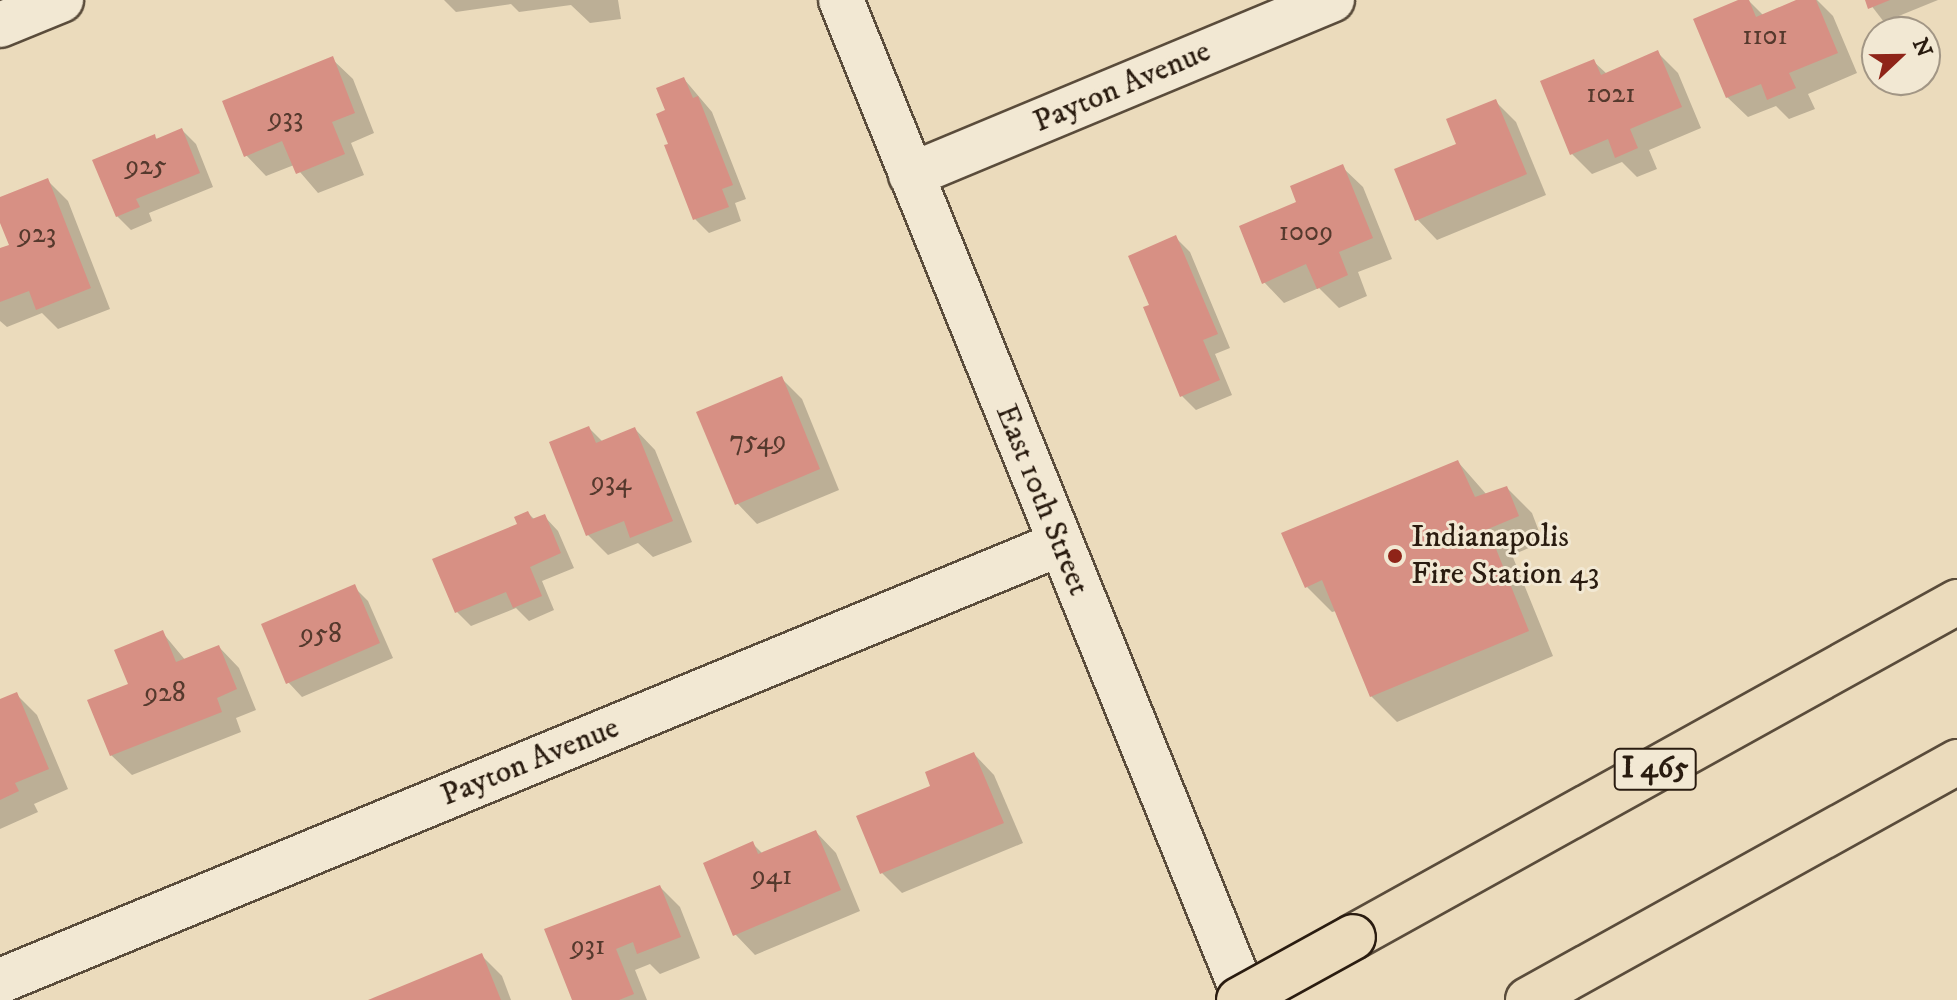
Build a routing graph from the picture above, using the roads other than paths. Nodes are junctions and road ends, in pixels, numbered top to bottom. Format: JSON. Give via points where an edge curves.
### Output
{"nodes":[{"id":1,"x":61,"y":0,"type":"edge"},
{"id":2,"x":841,"y":0,"type":"edge"},
{"id":3,"x":1332,"y":0,"type":"edge"},
{"id":4,"x":0,"y":25,"type":"edge"},
{"id":5,"x":911,"y":175,"type":"junction"},
{"id":6,"x":1059,"y":544,"type":"junction"},
{"id":7,"x":1957,"y":602,"type":"edge"},
{"id":8,"x":1957,"y":762,"type":"edge"},
{"id":9,"x":0,"y":981,"type":"edge"},
{"id":10,"x":1239,"y":1000,"type":"edge"},
{"id":11,"x":1246,"y":1000,"type":"edge"},
{"id":12,"x":1528,"y":1000,"type":"edge"}],
"edges":[{"from":1,"to":4,"type":"street"},
{"from":2,"to":5,"type":"street","name":"East 10th Street"},
{"from":3,"to":5,"type":"street","name":"Payton Avenue"},
{"from":5,"to":6,"type":"street","name":"East 10th Street"},
{"from":6,"to":9,"type":"street","name":"Payton Avenue"},
{"from":6,"to":11,"type":"street","name":"East 10th Street"},
{"from":7,"to":10,"type":"highway","number":"I 465","bridge":true},
{"from":8,"to":12,"type":"highway"}]}
